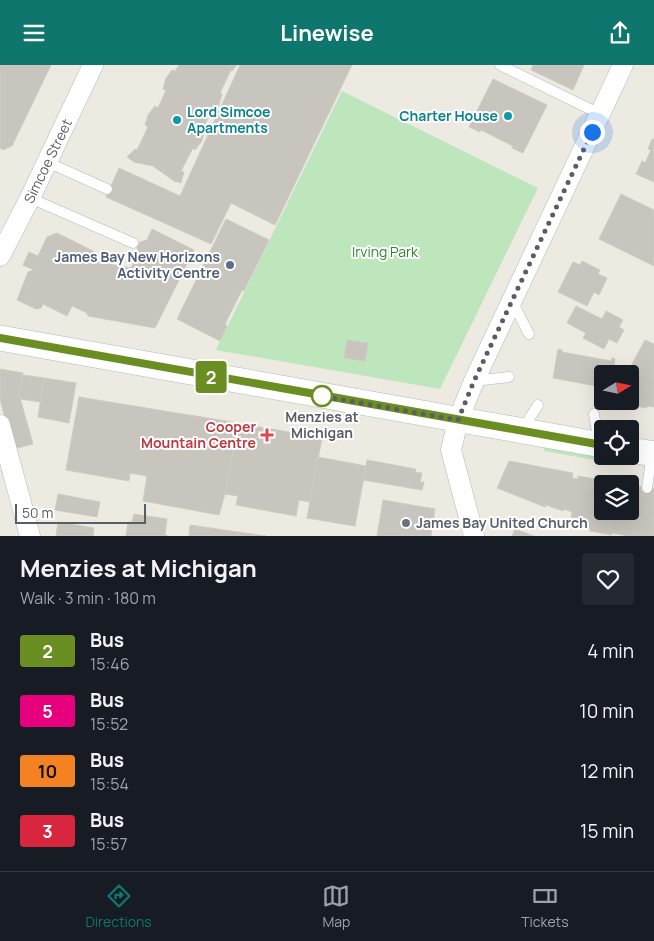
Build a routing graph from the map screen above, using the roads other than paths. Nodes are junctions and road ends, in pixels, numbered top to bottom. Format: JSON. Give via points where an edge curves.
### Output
{"nodes":[{"id":1,"x":93,"y":65,"type":"edge"},
{"id":2,"x":500,"y":65,"type":"edge"},
{"id":3,"x":624,"y":65,"type":"edge"},
{"id":4,"x":600,"y":114,"type":"junction"},
{"id":5,"x":48,"y":162,"type":"junction"},
{"id":6,"x":107,"y":189,"type":"dead end"},
{"id":7,"x":30,"y":198,"type":"junction"},
{"id":8,"x":133,"y":243,"type":"dead end"},
{"id":9,"x":0,"y":256,"type":"edge"},
{"id":10,"x":512,"y":301,"type":"junction"},
{"id":11,"x":529,"y":334,"type":"dead end"},
{"id":12,"x":0,"y":338,"type":"edge"},
{"id":13,"x":509,"y":377,"type":"dead end"},
{"id":14,"x":474,"y":381,"type":"junction"},
{"id":15,"x":538,"y":405,"type":"dead end"},
{"id":16,"x":594,"y":414,"type":"dead end"},
{"id":17,"x":458,"y":420,"type":"junction"},
{"id":18,"x":595,"y":420,"type":"edge"},
{"id":19,"x":0,"y":425,"type":"edge"},
{"id":20,"x":522,"y":431,"type":"junction"},
{"id":21,"x":594,"y":444,"type":"edge"},
{"id":22,"x":645,"y":453,"type":"edge"},
{"id":23,"x":646,"y":488,"type":"dead end"},
{"id":24,"x":30,"y":536,"type":"edge"},
{"id":25,"x":474,"y":536,"type":"edge"}],
"edges":[{"from":1,"to":5,"type":"street","name":"Simcoe Street"},
{"from":2,"to":4,"type":"lane"},
{"from":3,"to":4,"type":"street"},
{"from":4,"to":10,"type":"street"},
{"from":5,"to":6,"type":"lane"},
{"from":5,"to":7,"type":"street","name":"Simcoe Street"},
{"from":7,"to":8,"type":"lane"},
{"from":7,"to":9,"type":"street","name":"Simcoe Street"},
{"from":10,"to":11,"type":"lane"},
{"from":10,"to":14,"type":"street"},
{"from":12,"to":17,"type":"street"},
{"from":13,"to":14,"type":"lane"},
{"from":14,"to":17,"type":"street"},
{"from":15,"to":20,"type":"lane"},
{"from":16,"to":18,"type":"lane"},
{"from":17,"to":20,"type":"street"},
{"from":17,"to":25,"type":"street","via":[[451,450]]},
{"from":19,"to":24,"type":"street"},
{"from":20,"to":21,"type":"street"},
{"from":22,"to":23,"type":"lane"}]}
